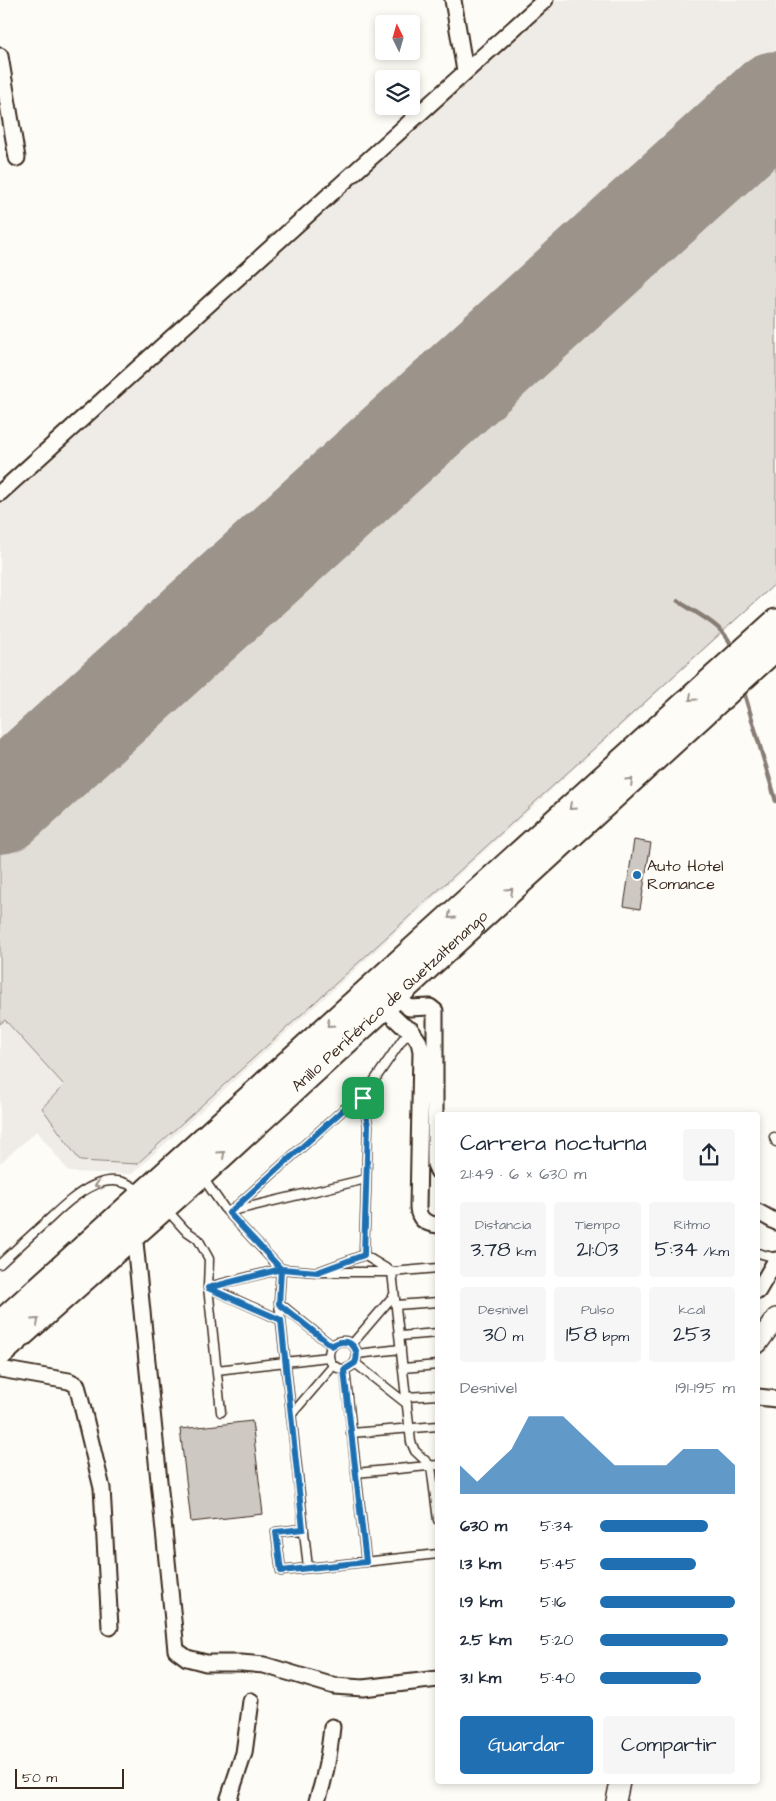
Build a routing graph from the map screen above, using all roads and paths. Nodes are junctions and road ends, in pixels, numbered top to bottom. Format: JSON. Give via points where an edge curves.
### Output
{"nodes":[{"id":1,"x":453,"y":0,"type":"edge"},
{"id":2,"x":545,"y":0,"type":"edge"},
{"id":3,"x":0,"y":56,"type":"edge"},
{"id":4,"x":466,"y":71,"type":"junction"},
{"id":5,"x":17,"y":158,"type":"dead end"},
{"id":6,"x":0,"y":493,"type":"edge"},
{"id":7,"x":776,"y":622,"type":"edge"},
{"id":8,"x":764,"y":645,"type":"edge"},
{"id":9,"x":729,"y":677,"type":"junction"},
{"id":10,"x":390,"y":1001,"type":"junction"},
{"id":11,"x":411,"y":1030,"type":"junction"},
{"id":12,"x":363,"y":1098,"type":"junction"},
{"id":13,"x":435,"y":1112,"type":"edge"},
{"id":14,"x":435,"y":1112,"type":"edge"},
{"id":15,"x":435,"y":1164,"type":"edge"},
{"id":16,"x":200,"y":1174,"type":"junction"},
{"id":17,"x":366,"y":1179,"type":"junction"},
{"id":18,"x":142,"y":1194,"type":"junction"},
{"id":19,"x":164,"y":1206,"type":"junction"},
{"id":20,"x":232,"y":1212,"type":"junction"},
{"id":21,"x":760,"y":1213,"type":"edge"},
{"id":22,"x":776,"y":1222,"type":"edge"},
{"id":23,"x":435,"y":1224,"type":"edge"},
{"id":24,"x":134,"y":1232,"type":"junction"},
{"id":25,"x":760,"y":1254,"type":"edge"},
{"id":26,"x":364,"y":1255,"type":"junction"},
{"id":27,"x":776,"y":1259,"type":"edge"},
{"id":28,"x":0,"y":1264,"type":"edge"},
{"id":29,"x":435,"y":1268,"type":"edge"},
{"id":30,"x":281,"y":1269,"type":"junction"},
{"id":31,"x":318,"y":1272,"type":"junction"},
{"id":32,"x":392,"y":1272,"type":"junction"},
{"id":33,"x":763,"y":1277,"type":"edge"},
{"id":34,"x":208,"y":1288,"type":"junction"},
{"id":35,"x":394,"y":1295,"type":"junction"},
{"id":36,"x":435,"y":1302,"type":"edge"},
{"id":37,"x":279,"y":1304,"type":"junction"},
{"id":38,"x":396,"y":1305,"type":"junction"},
{"id":39,"x":776,"y":1318,"type":"edge"},
{"id":40,"x":281,"y":1320,"type":"junction"},
{"id":41,"x":0,"y":1324,"type":"edge"},
{"id":42,"x":435,"y":1333,"type":"edge"},
{"id":43,"x":400,"y":1336,"type":"junction"},
{"id":44,"x":760,"y":1340,"type":"edge"},
{"id":45,"x":352,"y":1344,"type":"junction"},
{"id":46,"x":332,"y":1346,"type":"junction"},
{"id":47,"x":401,"y":1349,"type":"junction"},
{"id":48,"x":0,"y":1354,"type":"edge"},
{"id":49,"x":357,"y":1354,"type":"junction"},
{"id":50,"x":328,"y":1357,"type":"junction"},
{"id":51,"x":286,"y":1363,"type":"junction"},
{"id":52,"x":355,"y":1363,"type":"junction"},
{"id":53,"x":435,"y":1365,"type":"edge"},
{"id":54,"x":333,"y":1366,"type":"junction"},
{"id":55,"x":403,"y":1368,"type":"junction"},
{"id":56,"x":0,"y":1369,"type":"edge"},
{"id":57,"x":217,"y":1370,"type":"junction"},
{"id":58,"x":344,"y":1370,"type":"junction"},
{"id":59,"x":435,"y":1396,"type":"edge"},
{"id":60,"x":760,"y":1397,"type":"edge"},
{"id":61,"x":776,"y":1399,"type":"edge"},
{"id":62,"x":406,"y":1401,"type":"junction"},
{"id":63,"x":221,"y":1412,"type":"dead end"},
{"id":64,"x":291,"y":1414,"type":"junction"},
{"id":65,"x":435,"y":1426,"type":"edge"},
{"id":66,"x":409,"y":1429,"type":"junction"},
{"id":67,"x":351,"y":1433,"type":"junction"},
{"id":68,"x":434,"y":1465,"type":"edge"},
{"id":69,"x":356,"y":1473,"type":"junction"},
{"id":70,"x":435,"y":1479,"type":"edge"},
{"id":71,"x":303,"y":1529,"type":"junction"},
{"id":72,"x":435,"y":1554,"type":"edge"},
{"id":73,"x":366,"y":1562,"type":"junction"},
{"id":74,"x":308,"y":1568,"type":"junction"},
{"id":75,"x":110,"y":1627,"type":"dead end"},
{"id":76,"x":435,"y":1679,"type":"edge"},
{"id":77,"x":251,"y":1701,"type":"dead end"},
{"id":78,"x":332,"y":1727,"type":"dead end"},
{"id":79,"x":620,"y":1784,"type":"edge"},
{"id":80,"x":228,"y":1801,"type":"edge"},
{"id":81,"x":317,"y":1801,"type":"edge"},
{"id":82,"x":616,"y":1801,"type":"edge"}],
"edges":[{"from":1,"to":4,"type":"street"},
{"from":2,"to":4,"type":"street"},
{"from":3,"to":5,"type":"street"},
{"from":4,"to":6,"type":"street"},
{"from":7,"to":8,"type":"highway","name":"Anillo Periférico de Quetzaltenango"},
{"from":8,"to":9,"type":"highway","name":"Anillo Periférico de Quetzaltenango"},
{"from":8,"to":9,"type":"highway","name":"Anillo Periférico de Quetzaltenango","via":[[753,669]]},
{"from":10,"to":9,"type":"highway","name":"Anillo Periférico de Quetzaltenango","one_way":true},
{"from":9,"to":18,"type":"highway","name":"Anillo Periférico de Quetzaltenango","one_way":true},
{"from":10,"to":11,"type":"street","via":[[402,1026]]},
{"from":10,"to":13,"type":"street","via":[[409,1008],[430,1007],[435,1011]]},
{"from":16,"to":10,"type":"highway","name":"Anillo Periférico de Quetzaltenango","one_way":true},
{"from":11,"to":12,"type":"lane"},
{"from":11,"to":23,"type":"street","via":[[419,1042],[422,1061],[418,1214],[427,1223]]},
{"from":12,"to":17,"type":"lane","via":[[368,1126]]},
{"from":12,"to":20,"type":"lane","via":[[344,1109]]},
{"from":14,"to":15,"type":"street"},
{"from":16,"to":19,"type":"highway","name":"Anillo Periférico de Quetzaltenango"},
{"from":16,"to":20,"type":"lane","via":[[224,1208]]},
{"from":17,"to":20,"type":"lane"},
{"from":17,"to":26,"type":"lane"},
{"from":18,"to":28,"type":"lane","one_way":true,"via":[[124,1182],[90,1186]]},
{"from":18,"to":41,"type":"highway","name":"Anillo Periférico de Quetzaltenango"},
{"from":19,"to":24,"type":"highway","name":"Anillo Periférico de Quetzaltenango"},
{"from":19,"to":34,"type":"lane","via":[[185,1230],[198,1239],[209,1259]]},
{"from":20,"to":30,"type":"lane"},
{"from":21,"to":22,"type":"street"},
{"from":48,"to":24,"type":"highway","name":"Anillo Periférico de Quetzaltenango","one_way":true},
{"from":24,"to":76,"type":"street","via":[[176,1650],[187,1658],[206,1663],[264,1665],[334,1686],[363,1688]]},
{"from":25,"to":27,"type":"lane"},
{"from":26,"to":31,"type":"lane"},
{"from":26,"to":32,"type":"lane"},
{"from":27,"to":33,"type":"street"},
{"from":29,"to":32,"type":"lane"},
{"from":30,"to":31,"type":"lane"},
{"from":30,"to":34,"type":"lane"},
{"from":30,"to":37,"type":"lane"},
{"from":31,"to":32,"type":"lane"},
{"from":32,"to":35,"type":"lane"},
{"from":34,"to":40,"type":"lane"},
{"from":34,"to":57,"type":"lane"},
{"from":35,"to":38,"type":"lane"},
{"from":35,"to":45,"type":"lane"},
{"from":36,"to":38,"type":"lane"},
{"from":37,"to":40,"type":"lane"},
{"from":37,"to":46,"type":"lane"},
{"from":38,"to":43,"type":"lane"},
{"from":39,"to":44,"type":"street"},
{"from":40,"to":51,"type":"lane"},
{"from":42,"to":43,"type":"lane"},
{"from":43,"to":47,"type":"lane"},
{"from":45,"to":46,"type":"lane","via":[[339,1342]]},
{"from":45,"to":49,"type":"lane"},
{"from":46,"to":50,"type":"lane"},
{"from":47,"to":49,"type":"lane"},
{"from":47,"to":55,"type":"lane"},
{"from":49,"to":52,"type":"lane"},
{"from":50,"to":51,"type":"lane"},
{"from":50,"to":54,"type":"lane"},
{"from":51,"to":57,"type":"lane"},
{"from":51,"to":64,"type":"lane"},
{"from":52,"to":58,"type":"lane"},
{"from":52,"to":62,"type":"lane"},
{"from":53,"to":55,"type":"lane"},
{"from":54,"to":58,"type":"lane"},
{"from":54,"to":64,"type":"lane"},
{"from":55,"to":62,"type":"lane"},
{"from":56,"to":75,"type":"street","via":[[69,1381],[77,1386],[102,1488]]},
{"from":57,"to":63,"type":"lane"},
{"from":58,"to":67,"type":"lane"},
{"from":59,"to":62,"type":"lane"},
{"from":60,"to":61,"type":"street"},
{"from":62,"to":66,"type":"lane"},
{"from":64,"to":71,"type":"lane"},
{"from":65,"to":66,"type":"lane"},
{"from":66,"to":67,"type":"lane"},
{"from":66,"to":68,"type":"lane","via":[[414,1449]]},
{"from":67,"to":69,"type":"lane"},
{"from":68,"to":69,"type":"lane"},
{"from":68,"to":70,"type":"lane"},
{"from":69,"to":73,"type":"lane"},
{"from":71,"to":74,"type":"lane"},
{"from":71,"to":74,"type":"lane","via":[[276,1532],[281,1571]]},
{"from":72,"to":73,"type":"lane"},
{"from":73,"to":74,"type":"lane"},
{"from":77,"to":80,"type":"street","via":[[244,1753]]},
{"from":78,"to":81,"type":"street","via":[[328,1762]]},
{"from":79,"to":82,"type":"street"}]}
